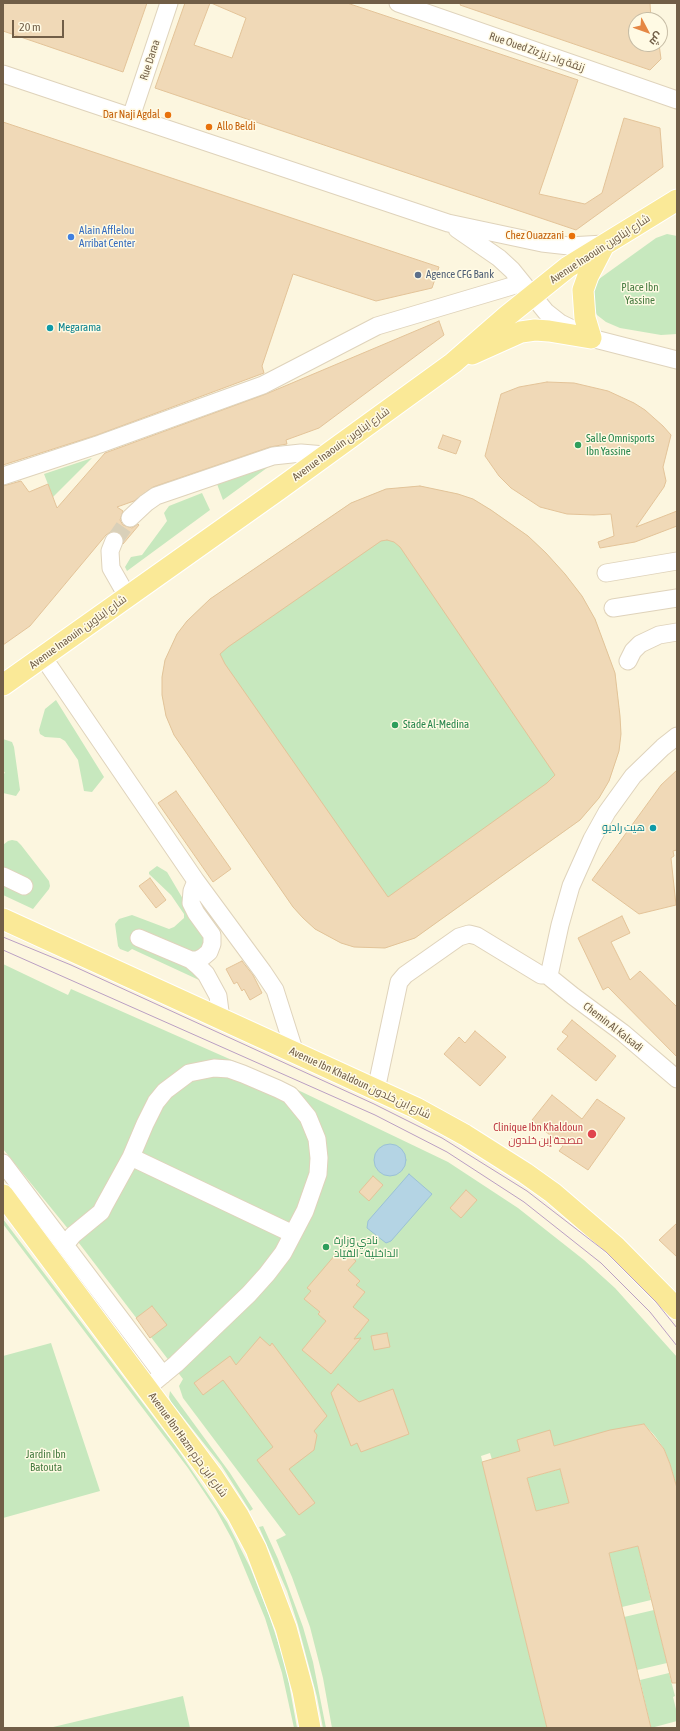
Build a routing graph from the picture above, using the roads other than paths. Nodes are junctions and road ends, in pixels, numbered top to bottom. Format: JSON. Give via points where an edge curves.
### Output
{"nodes":[{"id":1,"x":169,"y":3,"type":"edge"},
{"id":2,"x":398,"y":3,"type":"edge"},
{"id":3,"x":3,"y":74,"type":"edge"},
{"id":4,"x":677,"y":100,"type":"edge"},
{"id":5,"x":131,"y":116,"type":"junction"},
{"id":6,"x":677,"y":200,"type":"edge"},
{"id":7,"x":448,"y":223,"type":"junction"},
{"id":8,"x":604,"y":244,"type":"junction"},
{"id":9,"x":527,"y":289,"type":"junction"},
{"id":10,"x":592,"y":338,"type":"junction"},
{"id":11,"x":677,"y":360,"type":"edge"},
{"id":12,"x":453,"y":363,"type":"junction"},
{"id":13,"x":325,"y":455,"type":"junction"},
{"id":14,"x":3,"y":476,"type":"edge"},
{"id":15,"x":130,"y":518,"type":"tunnel mouth"},
{"id":16,"x":114,"y":541,"type":"tunnel mouth"},
{"id":17,"x":677,"y":561,"type":"edge"},
{"id":18,"x":606,"y":573,"type":"dead end"},
{"id":19,"x":127,"y":596,"type":"junction"},
{"id":20,"x":677,"y":598,"type":"edge"},
{"id":21,"x":613,"y":608,"type":"dead end"},
{"id":22,"x":677,"y":632,"type":"edge"},
{"id":23,"x":43,"y":657,"type":"junction"},
{"id":24,"x":628,"y":661,"type":"dead end"},
{"id":25,"x":3,"y":685,"type":"edge"},
{"id":26,"x":677,"y":736,"type":"edge"},
{"id":27,"x":3,"y":876,"type":"edge"},
{"id":28,"x":196,"y":881,"type":"junction"},
{"id":29,"x":24,"y":886,"type":"dead end"},
{"id":30,"x":3,"y":919,"type":"edge"},
{"id":31,"x":139,"y":938,"type":"dead end"},
{"id":32,"x":191,"y":960,"type":"junction"},
{"id":33,"x":547,"y":975,"type":"junction"},
{"id":34,"x":221,"y":1019,"type":"junction"},
{"id":35,"x":295,"y":1053,"type":"junction"},
{"id":36,"x":677,"y":1080,"type":"edge"},
{"id":37,"x":376,"y":1090,"type":"junction"},
{"id":38,"x":131,"y":1157,"type":"junction"},
{"id":39,"x":3,"y":1163,"type":"edge"},
{"id":40,"x":3,"y":1195,"type":"edge"},
{"id":41,"x":293,"y":1234,"type":"junction"},
{"id":42,"x":65,"y":1246,"type":"junction"},
{"id":43,"x":677,"y":1309,"type":"edge"},
{"id":44,"x":163,"y":1375,"type":"junction"},
{"id":45,"x":147,"y":1388,"type":"junction"},
{"id":46,"x":310,"y":1728,"type":"edge"}],
"edges":[{"from":1,"to":5,"type":"street","name":"Rue Daraa"},
{"from":2,"to":4,"type":"street","name":"Rue Oued Ziz زنقة واد زيز"},
{"from":3,"to":5,"type":"street"},
{"from":5,"to":7,"type":"street"},
{"from":6,"to":8,"type":"main road","name":"Avenue Inaouin شارع ايناوين"},
{"from":7,"to":8,"type":"street","via":[[542,243],[568,246]]},
{"from":7,"to":9,"type":"street","via":[[499,258]]},
{"from":8,"to":9,"type":"main road","name":"Avenue Inaouin شارع ايناوين"},
{"from":8,"to":10,"type":"main road","via":[[583,290],[585,318]]},
{"from":9,"to":10,"type":"street","via":[[546,312],[560,323]]},
{"from":9,"to":12,"type":"main road","name":"Avenue Inaouin شارع ايناوين"},
{"from":9,"to":14,"type":"street","via":[[377,326],[270,382],[100,444]]},
{"from":10,"to":11,"type":"street"},
{"from":10,"to":12,"type":"main road","via":[[549,330],[521,332]]},
{"from":12,"to":13,"type":"main road","name":"Avenue Inaouin شارع ايناوين"},
{"from":13,"to":15,"type":"street","via":[[301,453],[273,456],[156,496]]},
{"from":13,"to":19,"type":"main road","name":"Avenue Inaouin شارع ايناوين"},
{"from":16,"to":19,"type":"street","via":[[110,551],[111,568]]},
{"from":17,"to":18,"type":"street"},
{"from":19,"to":23,"type":"main road","name":"Avenue Inaouin شارع ايناوين"},
{"from":20,"to":21,"type":"street"},
{"from":22,"to":24,"type":"street","via":[[644,641],[633,651]]},
{"from":23,"to":25,"type":"main road","name":"Avenue Inaouin شارع ايناوين"},
{"from":23,"to":28,"type":"street"},
{"from":26,"to":33,"type":"street","via":[[633,776],[607,812],[592,839],[572,886]]},
{"from":27,"to":29,"type":"street"},
{"from":28,"to":32,"type":"street","via":[[191,903],[212,935],[212,944],[209,952],[203,957]]},
{"from":28,"to":35,"type":"street","via":[[275,990]]},
{"from":30,"to":34,"type":"main road","name":"Avenue Ibn Khaldoun شارع ابن خلدون"},
{"from":31,"to":32,"type":"street"},
{"from":32,"to":34,"type":"street","via":[[206,974],[212,984],[220,1005]]},
{"from":33,"to":36,"type":"street","name":"Chemin Al Kalsadi","via":[[623,1033]]},
{"from":33,"to":37,"type":"street","name":"Chemin Al Kalsadi","via":[[541,975],[477,936],[469,934],[459,937],[399,982]]},
{"from":34,"to":35,"type":"main road","name":"Avenue Ibn Khaldoun شارع ابن خلدون"},
{"from":35,"to":37,"type":"main road","name":"Avenue Ibn Khaldoun شارع ابن خلدون"},
{"from":37,"to":43,"type":"main road","name":"Avenue Ibn Khaldoun شارع ابن خلدون","via":[[466,1135],[553,1193],[616,1247]]},
{"from":38,"to":41,"type":"street"},
{"from":38,"to":41,"type":"street","via":[[156,1102],[165,1091],[189,1073],[214,1068],[229,1069],[278,1088],[290,1095],[308,1117],[317,1139],[319,1158],[318,1174],[305,1211]]},
{"from":38,"to":42,"type":"street","via":[[101,1212],[84,1225]]},
{"from":39,"to":42,"type":"street"},
{"from":40,"to":45,"type":"main road","name":"Avenue Ibn Hazm شارع ابن حزم"},
{"from":41,"to":44,"type":"street","via":[[283,1253],[249,1294]]},
{"from":42,"to":44,"type":"street"},
{"from":44,"to":45,"type":"street"},
{"from":45,"to":46,"type":"main road","name":"Avenue Ibn Hazm شارع ابن حزم","via":[[213,1477],[256,1549],[286,1628]]}]}
